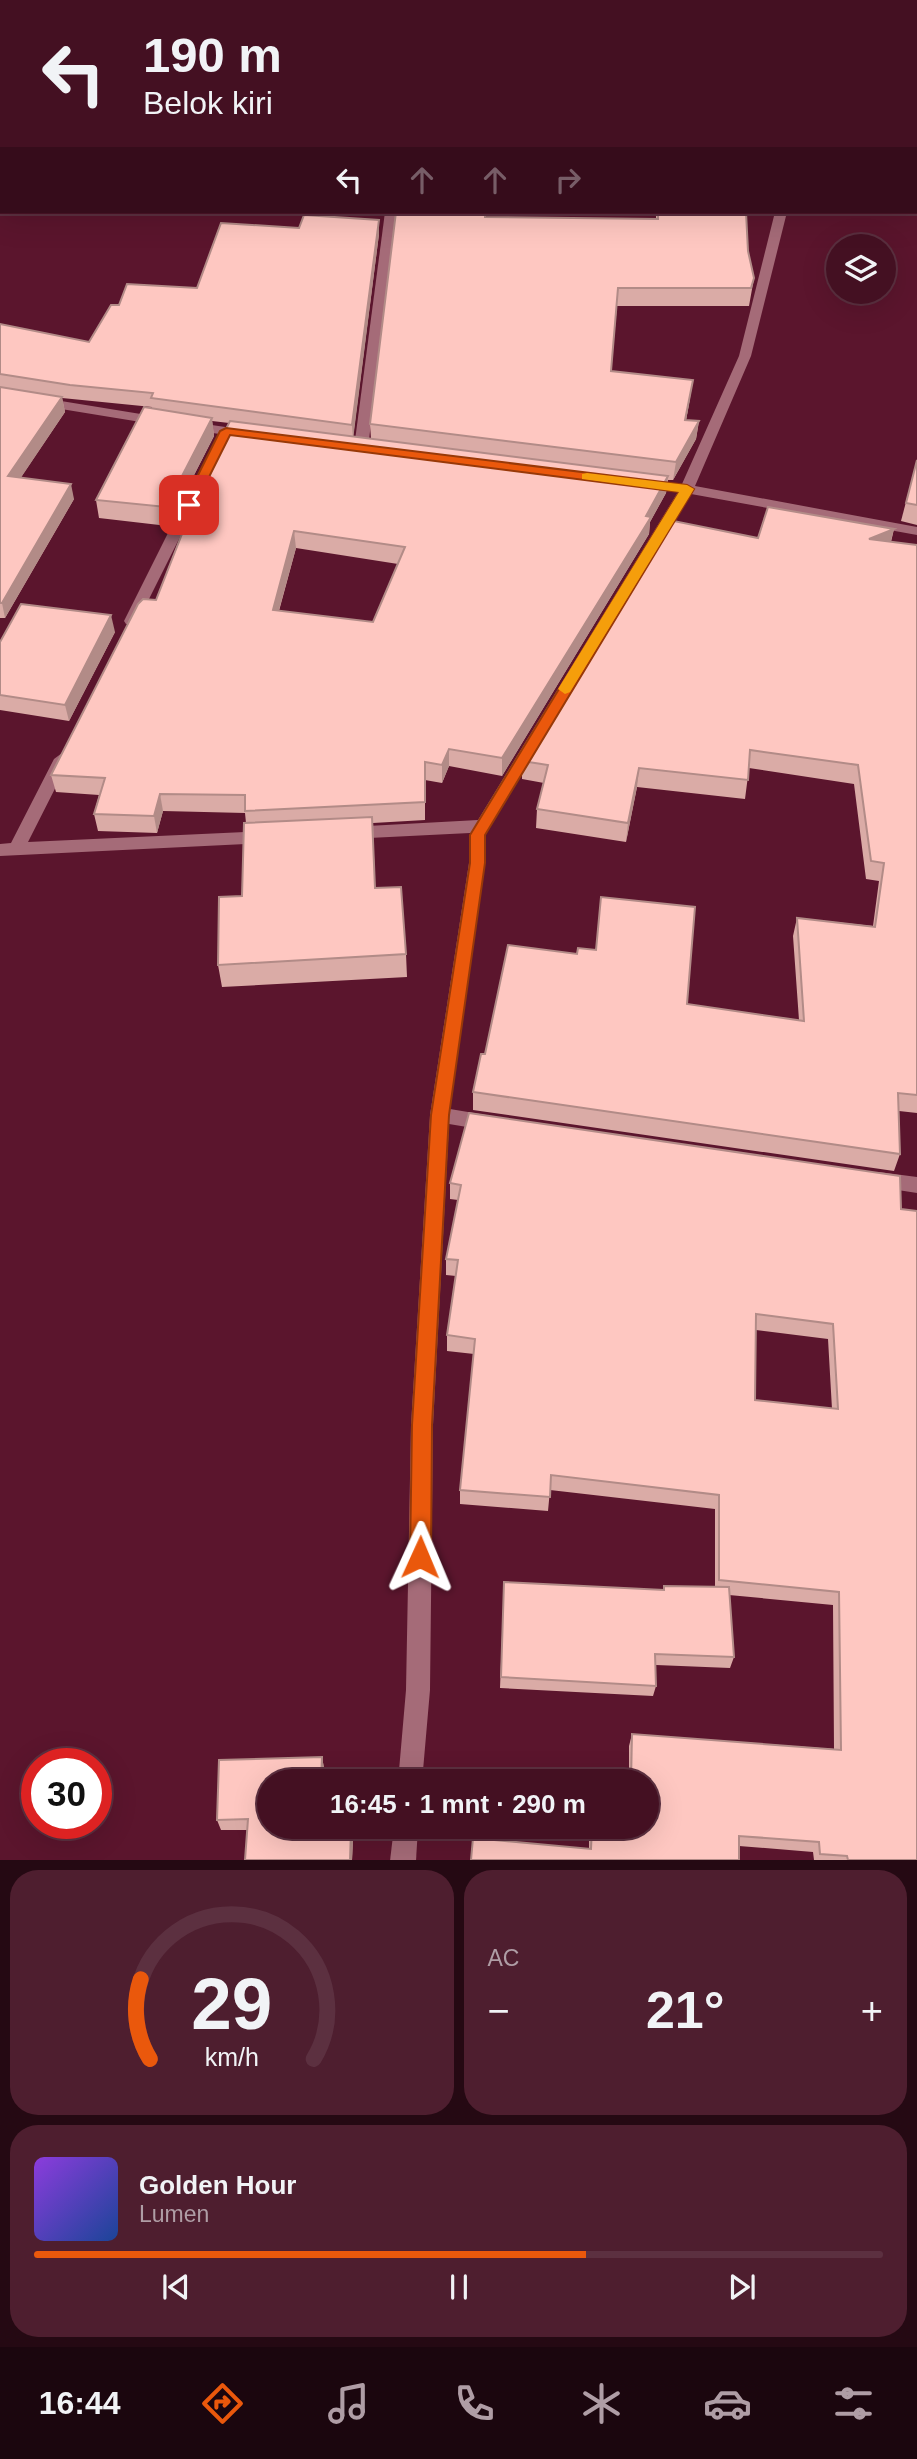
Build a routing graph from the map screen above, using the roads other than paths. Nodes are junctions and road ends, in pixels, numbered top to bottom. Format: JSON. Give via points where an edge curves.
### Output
{"nodes":[{"id":1,"x":391,"y":214,"type":"edge"},
{"id":2,"x":780,"y":214,"type":"edge"},
{"id":3,"x":0,"y":395,"type":"edge"},
{"id":4,"x":266,"y":436,"type":"edge"},
{"id":5,"x":361,"y":448,"type":"edge"},
{"id":6,"x":201,"y":480,"type":"edge"},
{"id":7,"x":633,"y":482,"type":"edge"},
{"id":8,"x":687,"y":489,"type":"junction"},
{"id":9,"x":917,"y":531,"type":"edge"},
{"id":10,"x":121,"y":640,"type":"edge"},
{"id":11,"x":72,"y":738,"type":"edge"},
{"id":12,"x":480,"y":830,"type":"junction"},
{"id":13,"x":331,"y":834,"type":"edge"},
{"id":14,"x":276,"y":836,"type":"edge"},
{"id":15,"x":8,"y":850,"type":"edge"},
{"id":16,"x":440,"y":1115,"type":"junction"},
{"id":17,"x":508,"y":1125,"type":"edge"},
{"id":18,"x":863,"y":1177,"type":"edge"},
{"id":19,"x":917,"y":1185,"type":"edge"},
{"id":20,"x":411,"y":1769,"type":"edge"},
{"id":21,"x":405,"y":1839,"type":"edge"},
{"id":22,"x":403,"y":1860,"type":"edge"}],
"edges":[{"from":1,"to":5,"type":"street"},
{"from":2,"to":8,"type":"street","via":[[745,356]]},
{"from":3,"to":4,"type":"street","via":[[223,437]]},
{"from":6,"to":10,"type":"street"},
{"from":7,"to":8,"type":"street"},
{"from":8,"to":9,"type":"street"},
{"from":8,"to":12,"type":"street"},
{"from":11,"to":15,"type":"street"},
{"from":12,"to":13,"type":"street"},
{"from":12,"to":16,"type":"street"},
{"from":14,"to":15,"type":"street"},
{"from":16,"to":17,"type":"street"},
{"from":16,"to":20,"type":"street","via":[[422,1425],[418,1690]]},
{"from":18,"to":19,"type":"street"},
{"from":21,"to":22,"type":"street"}]}
